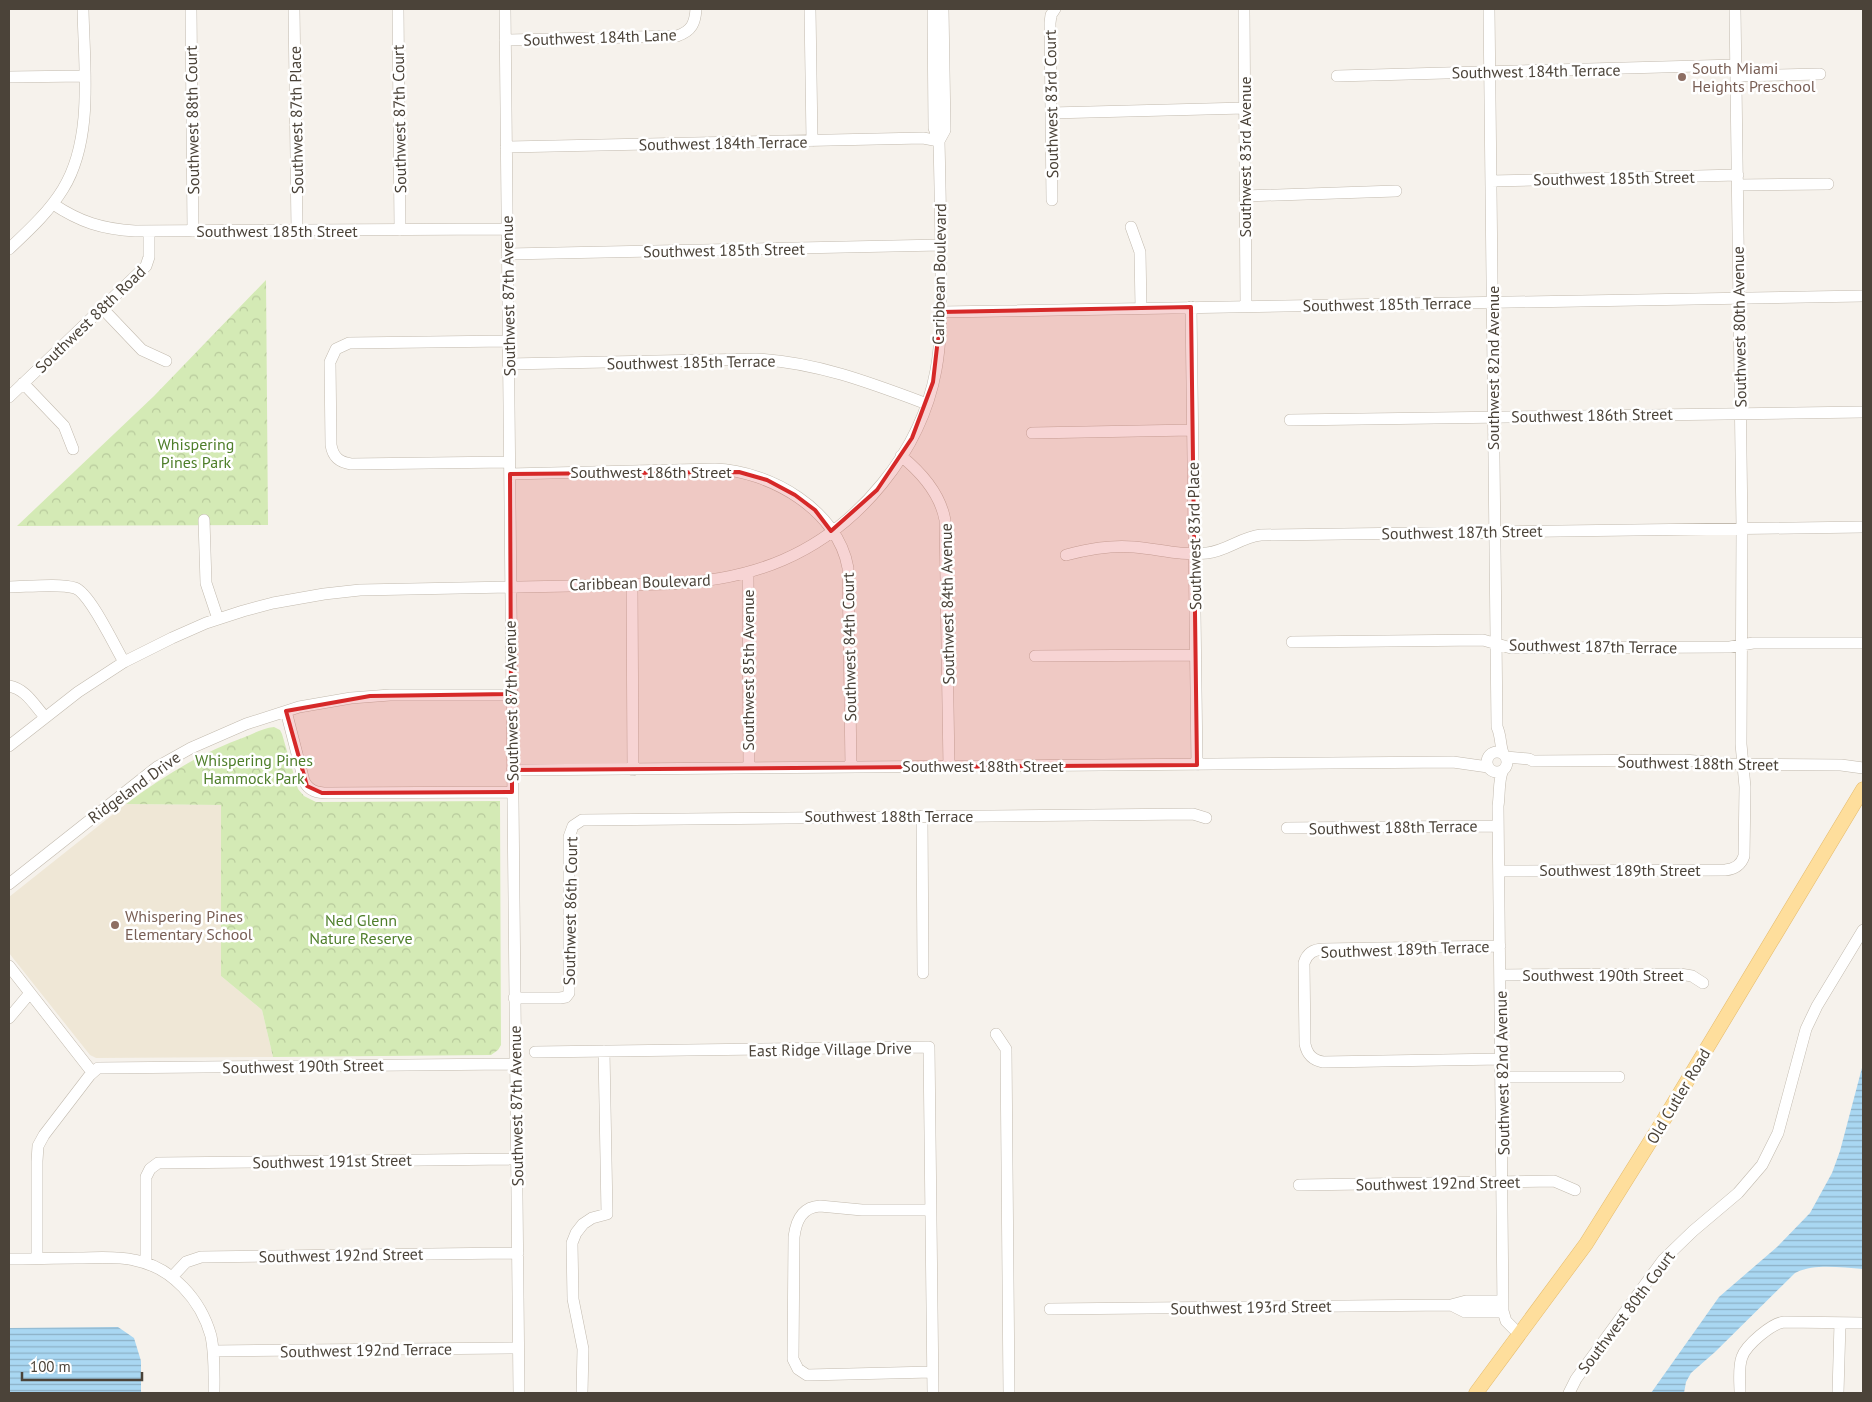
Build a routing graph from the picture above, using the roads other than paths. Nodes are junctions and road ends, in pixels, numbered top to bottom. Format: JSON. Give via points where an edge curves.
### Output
{"nodes":[{"id":1,"x":83,"y":9,"type":"edge"},
{"id":2,"x":191,"y":9,"type":"edge"},
{"id":3,"x":294,"y":9,"type":"edge"},
{"id":4,"x":398,"y":9,"type":"edge"},
{"id":5,"x":505,"y":9,"type":"edge"},
{"id":6,"x":696,"y":9,"type":"edge"},
{"id":7,"x":810,"y":9,"type":"edge"},
{"id":8,"x":933,"y":9,"type":"edge"},
{"id":9,"x":943,"y":9,"type":"edge"},
{"id":10,"x":1055,"y":9,"type":"edge"},
{"id":11,"x":1244,"y":9,"type":"edge"},
{"id":12,"x":1490,"y":9,"type":"edge"},
{"id":13,"x":1735,"y":9,"type":"edge"},
{"id":14,"x":505,"y":40,"type":"junction"},
{"id":15,"x":1736,"y":71,"type":"junction"},
{"id":16,"x":1490,"y":72,"type":"junction"},
{"id":17,"x":1820,"y":74,"type":"dead end"},
{"id":18,"x":84,"y":76,"type":"junction"},
{"id":19,"x":1336,"y":76,"type":"dead end"},
{"id":20,"x":9,"y":77,"type":"edge"},
{"id":21,"x":1245,"y":108,"type":"junction"},
{"id":22,"x":1051,"y":113,"type":"junction"},
{"id":23,"x":940,"y":140,"type":"junction"},
{"id":24,"x":812,"y":141,"type":"junction"},
{"id":25,"x":506,"y":147,"type":"junction"},
{"id":26,"x":1738,"y":180,"type":"junction"},
{"id":27,"x":1491,"y":181,"type":"junction"},
{"id":28,"x":1828,"y":184,"type":"dead end"},
{"id":29,"x":1396,"y":191,"type":"dead end"},
{"id":30,"x":1245,"y":196,"type":"junction"},
{"id":31,"x":1052,"y":200,"type":"dead end"},
{"id":32,"x":53,"y":204,"type":"junction"},
{"id":33,"x":1131,"y":227,"type":"dead end"},
{"id":34,"x":507,"y":229,"type":"junction"},
{"id":35,"x":297,"y":230,"type":"junction"},
{"id":36,"x":400,"y":230,"type":"junction"},
{"id":37,"x":149,"y":231,"type":"junction"},
{"id":38,"x":193,"y":231,"type":"junction"},
{"id":39,"x":941,"y":245,"type":"junction"},
{"id":40,"x":9,"y":249,"type":"edge"},
{"id":41,"x":507,"y":254,"type":"junction"},
{"id":42,"x":1863,"y":296,"type":"edge"},
{"id":43,"x":1739,"y":298,"type":"junction"},
{"id":44,"x":1492,"y":301,"type":"junction"},
{"id":45,"x":1246,"y":306,"type":"junction"},
{"id":46,"x":1191,"y":307,"type":"junction"},
{"id":47,"x":102,"y":308,"type":"junction"},
{"id":48,"x":1141,"y":308,"type":"junction"},
{"id":49,"x":941,"y":312,"type":"junction"},
{"id":50,"x":508,"y":341,"type":"junction"},
{"id":51,"x":166,"y":361,"type":"dead end"},
{"id":52,"x":508,"y":364,"type":"junction"},
{"id":53,"x":23,"y":383,"type":"junction"},
{"id":54,"x":9,"y":397,"type":"edge"},
{"id":55,"x":926,"y":404,"type":"junction"},
{"id":56,"x":1863,"y":412,"type":"edge"},
{"id":57,"x":1740,"y":414,"type":"junction"},
{"id":58,"x":1493,"y":416,"type":"junction"},
{"id":59,"x":1290,"y":420,"type":"dead end"},
{"id":60,"x":1192,"y":430,"type":"junction"},
{"id":61,"x":1032,"y":433,"type":"dead end"},
{"id":62,"x":73,"y":449,"type":"dead end"},
{"id":63,"x":901,"y":456,"type":"junction"},
{"id":64,"x":509,"y":462,"type":"junction"},
{"id":65,"x":510,"y":474,"type":"junction"},
{"id":66,"x":204,"y":520,"type":"dead end"},
{"id":67,"x":1863,"y":527,"type":"edge"},
{"id":68,"x":1742,"y":528,"type":"junction"},
{"id":69,"x":831,"y":531,"type":"junction"},
{"id":70,"x":1494,"y":531,"type":"junction"},
{"id":71,"x":1194,"y":554,"type":"junction"},
{"id":72,"x":1066,"y":555,"type":"dead end"},
{"id":73,"x":748,"y":573,"type":"junction"},
{"id":74,"x":632,"y":584,"type":"junction"},
{"id":75,"x":510,"y":586,"type":"junction"},
{"id":76,"x":9,"y":587,"type":"edge"},
{"id":77,"x":218,"y":619,"type":"junction"},
{"id":78,"x":1292,"y":642,"type":"dead end"},
{"id":79,"x":1863,"y":642,"type":"edge"},
{"id":80,"x":1495,"y":644,"type":"junction"},
{"id":81,"x":1741,"y":645,"type":"junction"},
{"id":82,"x":1195,"y":655,"type":"junction"},
{"id":83,"x":1035,"y":656,"type":"dead end"},
{"id":84,"x":124,"y":662,"type":"junction"},
{"id":85,"x":9,"y":686,"type":"edge"},
{"id":86,"x":511,"y":695,"type":"junction"},
{"id":87,"x":286,"y":711,"type":"junction"},
{"id":88,"x":45,"y":717,"type":"junction"},
{"id":89,"x":9,"y":746,"type":"edge"},
{"id":90,"x":1497,"y":762,"type":"junction"},
{"id":91,"x":1197,"y":765,"type":"junction"},
{"id":92,"x":1743,"y":765,"type":"junction"},
{"id":93,"x":851,"y":767,"type":"junction"},
{"id":94,"x":949,"y":767,"type":"junction"},
{"id":95,"x":749,"y":768,"type":"junction"},
{"id":96,"x":1863,"y":768,"type":"edge"},
{"id":97,"x":512,"y":770,"type":"junction"},
{"id":98,"x":633,"y":770,"type":"junction"},
{"id":99,"x":1863,"y":789,"type":"edge"},
{"id":100,"x":512,"y":792,"type":"junction"},
{"id":101,"x":922,"y":816,"type":"junction"},
{"id":102,"x":1206,"y":818,"type":"dead end"},
{"id":103,"x":573,"y":826,"type":"joint"},
{"id":104,"x":1498,"y":826,"type":"junction"},
{"id":105,"x":1288,"y":828,"type":"dead end"},
{"id":106,"x":1499,"y":872,"type":"junction"},
{"id":107,"x":9,"y":884,"type":"edge"},
{"id":108,"x":1863,"y":930,"type":"edge"},
{"id":109,"x":1500,"y":946,"type":"junction"},
{"id":110,"x":9,"y":966,"type":"edge"},
{"id":111,"x":924,"y":972,"type":"dead end"},
{"id":112,"x":1500,"y":975,"type":"junction"},
{"id":113,"x":1703,"y":983,"type":"dead end"},
{"id":114,"x":30,"y":993,"type":"junction"},
{"id":115,"x":514,"y":998,"type":"junction"},
{"id":116,"x":9,"y":1018,"type":"edge"},
{"id":117,"x":996,"y":1034,"type":"dead end"},
{"id":118,"x":604,"y":1051,"type":"junction"},
{"id":119,"x":535,"y":1052,"type":"dead end"},
{"id":120,"x":1502,"y":1059,"type":"junction"},
{"id":121,"x":515,"y":1064,"type":"junction"},
{"id":122,"x":92,"y":1072,"type":"junction"},
{"id":123,"x":1502,"y":1077,"type":"junction"},
{"id":124,"x":1619,"y":1077,"type":"dead end"},
{"id":125,"x":516,"y":1159,"type":"junction"},
{"id":126,"x":1503,"y":1181,"type":"junction"},
{"id":127,"x":1299,"y":1185,"type":"dead end"},
{"id":128,"x":1575,"y":1190,"type":"dead end"},
{"id":129,"x":931,"y":1210,"type":"junction"},
{"id":130,"x":518,"y":1253,"type":"junction"},
{"id":131,"x":37,"y":1258,"type":"junction"},
{"id":132,"x":9,"y":1259,"type":"edge"},
{"id":133,"x":146,"y":1263,"type":"junction"},
{"id":134,"x":172,"y":1277,"type":"junction"},
{"id":135,"x":1473,"y":1300,"type":"junction"},
{"id":136,"x":1503,"y":1300,"type":"junction"},
{"id":137,"x":1452,"y":1305,"type":"junction"},
{"id":138,"x":1050,"y":1309,"type":"dead end"},
{"id":139,"x":1503,"y":1312,"type":"junction"},
{"id":140,"x":1473,"y":1313,"type":"junction"},
{"id":141,"x":1840,"y":1323,"type":"junction"},
{"id":142,"x":1863,"y":1323,"type":"edge"},
{"id":143,"x":1519,"y":1334,"type":"junction"},
{"id":144,"x":518,"y":1348,"type":"junction"},
{"id":145,"x":213,"y":1351,"type":"junction"},
{"id":146,"x":932,"y":1372,"type":"junction"},
{"id":147,"x":214,"y":1393,"type":"edge"},
{"id":148,"x":518,"y":1393,"type":"edge"},
{"id":149,"x":582,"y":1393,"type":"edge"},
{"id":150,"x":933,"y":1393,"type":"edge"},
{"id":151,"x":1009,"y":1393,"type":"edge"},
{"id":152,"x":1476,"y":1393,"type":"edge"},
{"id":153,"x":1569,"y":1393,"type":"edge"},
{"id":154,"x":1740,"y":1393,"type":"edge"},
{"id":155,"x":1838,"y":1393,"type":"edge"}],
"edges":[{"from":1,"to":18,"type":"street"},
{"from":2,"to":38,"type":"street","name":"Southwest 88th Court"},
{"from":3,"to":35,"type":"street","name":"Southwest 87th Place"},
{"from":4,"to":36,"type":"street","name":"Southwest 87th Court"},
{"from":5,"to":14,"type":"street","name":"Southwest 87th Avenue"},
{"from":6,"to":14,"type":"street","name":"Southwest 184th Lane","via":[[692,28],[683,34]]},
{"from":7,"to":24,"type":"street"},
{"from":8,"to":23,"type":"street","name":"Caribbean Boulevard","via":[[934,128]]},
{"from":9,"to":23,"type":"street","via":[[945,130]]},
{"from":10,"to":22,"type":"street","name":"Southwest 83rd Court","via":[[1050,23]]},
{"from":11,"to":21,"type":"street","name":"Southwest 83rd Avenue"},
{"from":12,"to":16,"type":"street","name":"Southwest 82nd Avenue"},
{"from":13,"to":15,"type":"street","name":"Southwest 80th Avenue"},
{"from":14,"to":25,"type":"street","name":"Southwest 87th Avenue"},
{"from":15,"to":16,"type":"street","name":"Southwest 184th Terrace"},
{"from":15,"to":17,"type":"street","name":"Southwest 184th Terrace"},
{"from":15,"to":26,"type":"street","name":"Southwest 80th Avenue"},
{"from":16,"to":19,"type":"street","name":"Southwest 184th Terrace"},
{"from":16,"to":27,"type":"street","name":"Southwest 82nd Avenue"},
{"from":18,"to":20,"type":"street"},
{"from":18,"to":32,"type":"street","via":[[80,147],[69,178]]},
{"from":21,"to":22,"type":"street"},
{"from":21,"to":30,"type":"street","name":"Southwest 83rd Avenue"},
{"from":22,"to":31,"type":"street","name":"Southwest 83rd Court"},
{"from":23,"to":24,"type":"street","name":"Southwest 184th Terrace"},
{"from":23,"to":39,"type":"street","name":"Caribbean Boulevard"},
{"from":24,"to":25,"type":"street","name":"Southwest 184th Terrace"},
{"from":25,"to":34,"type":"street","name":"Southwest 87th Avenue"},
{"from":26,"to":27,"type":"street","name":"Southwest 185th Street"},
{"from":26,"to":28,"type":"street","name":"Southwest 185th Street"},
{"from":26,"to":43,"type":"street","name":"Southwest 80th Avenue"},
{"from":27,"to":44,"type":"street","name":"Southwest 82nd Avenue"},
{"from":29,"to":30,"type":"street"},
{"from":30,"to":45,"type":"street","name":"Southwest 83rd Avenue"},
{"from":32,"to":37,"type":"street","name":"Southwest 185th Street","via":[[92,224]]},
{"from":32,"to":40,"type":"street"},
{"from":33,"to":48,"type":"street","via":[[1140,252]]},
{"from":34,"to":36,"type":"street","name":"Southwest 185th Street"},
{"from":34,"to":41,"type":"street","name":"Southwest 87th Avenue"},
{"from":35,"to":36,"type":"street","name":"Southwest 185th Street"},
{"from":35,"to":38,"type":"street","name":"Southwest 185th Street"},
{"from":37,"to":38,"type":"street","name":"Southwest 185th Street"},
{"from":37,"to":47,"type":"street","name":"Southwest 88th Road","via":[[146,266]]},
{"from":39,"to":41,"type":"street","name":"Southwest 185th Street"},
{"from":39,"to":49,"type":"street","name":"Caribbean Boulevard"},
{"from":41,"to":50,"type":"street","name":"Southwest 87th Avenue"},
{"from":42,"to":43,"type":"street","name":"Southwest 185th Terrace"},
{"from":43,"to":44,"type":"street","name":"Southwest 185th Terrace"},
{"from":43,"to":57,"type":"street","name":"Southwest 80th Avenue"},
{"from":44,"to":45,"type":"street","name":"Southwest 185th Terrace"},
{"from":44,"to":58,"type":"street","name":"Southwest 82nd Avenue"},
{"from":45,"to":46,"type":"street","name":"Southwest 185th Terrace"},
{"from":46,"to":48,"type":"street","name":"Southwest 185th Terrace"},
{"from":46,"to":60,"type":"street","name":"Southwest 83rd Place"},
{"from":47,"to":51,"type":"street","via":[[142,350]]},
{"from":47,"to":53,"type":"street","name":"Southwest 88th Road"},
{"from":48,"to":49,"type":"street","name":"Southwest 185th Terrace"},
{"from":49,"to":55,"type":"street","name":"Caribbean Boulevard","via":[[938,358]]},
{"from":50,"to":52,"type":"street","name":"Southwest 87th Avenue"},
{"from":50,"to":64,"type":"street","via":[[349,343],[336,349],[331,358],[330,372],[331,445],[337,459],[350,464]]},
{"from":52,"to":55,"type":"street","name":"Southwest 185th Terrace","via":[[776,360],[824,368]]},
{"from":52,"to":64,"type":"street","name":"Southwest 87th Avenue"},
{"from":53,"to":54,"type":"street","name":"Southwest 88th Road"},
{"from":53,"to":62,"type":"street","via":[[64,426]]},
{"from":55,"to":63,"type":"street","name":"Caribbean Boulevard"},
{"from":56,"to":57,"type":"street","name":"Southwest 186th Street"},
{"from":57,"to":58,"type":"street","name":"Southwest 186th Street"},
{"from":57,"to":68,"type":"street","name":"Southwest 80th Avenue"},
{"from":58,"to":59,"type":"street","name":"Southwest 186th Street"},
{"from":58,"to":70,"type":"street","name":"Southwest 82nd Avenue"},
{"from":60,"to":61,"type":"street"},
{"from":60,"to":71,"type":"street","name":"Southwest 83rd Place"},
{"from":63,"to":69,"type":"street","name":"Caribbean Boulevard","via":[[870,497]]},
{"from":63,"to":94,"type":"street","name":"Southwest 84th Avenue","via":[[930,485],[942,506],[945,520]]},
{"from":64,"to":65,"type":"street","name":"Southwest 87th Avenue"},
{"from":65,"to":69,"type":"street","name":"Southwest 186th Street","via":[[715,469],[739,472],[787,490],[814,510]]},
{"from":65,"to":75,"type":"street","name":"Southwest 87th Avenue"},
{"from":66,"to":77,"type":"street","via":[[206,583]]},
{"from":67,"to":68,"type":"street","name":"Southwest 187th Street"},
{"from":68,"to":70,"type":"street","name":"Southwest 187th Street"},
{"from":68,"to":81,"type":"street","name":"Southwest 80th Avenue"},
{"from":69,"to":73,"type":"street","name":"Caribbean Boulevard","via":[[793,555]]},
{"from":69,"to":93,"type":"street","name":"Southwest 84th Court","via":[[843,549],[848,568]]},
{"from":70,"to":71,"type":"street","name":"Southwest 187th Street","via":[[1261,535],[1247,537],[1213,552]]},
{"from":70,"to":80,"type":"street","name":"Southwest 82nd Avenue"},
{"from":71,"to":72,"type":"street","name":"Southwest 187th Street","via":[[1111,546]]},
{"from":71,"to":82,"type":"street","name":"Southwest 83rd Place"},
{"from":73,"to":74,"type":"street","name":"Caribbean Boulevard","via":[[696,582]]},
{"from":73,"to":95,"type":"street","name":"Southwest 85th Avenue"},
{"from":74,"to":75,"type":"street","name":"Caribbean Boulevard"},
{"from":74,"to":98,"type":"street"},
{"from":75,"to":77,"type":"street","name":"Caribbean Boulevard","via":[[336,592],[273,603]]},
{"from":75,"to":86,"type":"street","name":"Southwest 87th Avenue"},
{"from":76,"to":84,"type":"street","via":[[65,587],[80,591]]},
{"from":77,"to":84,"type":"street","name":"Caribbean Boulevard"},
{"from":78,"to":80,"type":"street","name":"Southwest 187th Terrace","via":[[1482,640]]},
{"from":79,"to":81,"type":"street","name":"Southwest 187th Terrace"},
{"from":80,"to":81,"type":"street","name":"Southwest 187th Terrace","via":[[1511,648]]},
{"from":80,"to":90,"type":"street","name":"Southwest 82nd Avenue","via":[[1497,727],[1494,733]]},
{"from":81,"to":92,"type":"street","name":"Southwest 80th Avenue"},
{"from":82,"to":83,"type":"street"},
{"from":82,"to":91,"type":"street","name":"Southwest 83rd Place"},
{"from":84,"to":88,"type":"street","name":"Caribbean Boulevard"},
{"from":85,"to":88,"type":"street","via":[[22,690]]},
{"from":86,"to":87,"type":"street","name":"Ridgeland Drive","via":[[361,697]]},
{"from":86,"to":97,"type":"street","name":"Southwest 87th Avenue"},
{"from":87,"to":100,"type":"street","via":[[306,784],[315,792]]},
{"from":87,"to":107,"type":"street","name":"Ridgeland Drive","via":[[228,731],[168,760]]},
{"from":88,"to":89,"type":"street","name":"Caribbean Boulevard"},
{"from":90,"to":91,"type":"street","name":"Southwest 188th Street"},
{"from":90,"to":92,"type":"street","name":"Southwest 188th Street","via":[[1529,759],[1684,760]]},
{"from":90,"to":104,"type":"street","name":"Southwest 82nd Avenue","via":[[1500,776]]},
{"from":91,"to":94,"type":"street","name":"Southwest 188th Street"},
{"from":92,"to":96,"type":"street","name":"Southwest 188th Street"},
{"from":92,"to":106,"type":"street","name":"Southwest 189th Street","via":[[1746,846],[1736,867],[1725,870]]},
{"from":93,"to":94,"type":"street","name":"Southwest 188th Street"},
{"from":93,"to":95,"type":"street","name":"Southwest 188th Street"},
{"from":95,"to":98,"type":"street","name":"Southwest 188th Street"},
{"from":97,"to":98,"type":"street","name":"Southwest 188th Street"},
{"from":97,"to":100,"type":"street","name":"Southwest 87th Avenue"},
{"from":99,"to":143,"type":"main road","name":"Old Cutler Road","via":[[1586,1244]]},
{"from":100,"to":115,"type":"street","name":"Southwest 87th Avenue"},
{"from":101,"to":102,"type":"street","name":"Southwest 188th Terrace","via":[[1193,814]]},
{"from":101,"to":103,"type":"street","name":"Southwest 188th Terrace","via":[[589,819],[578,821]]},
{"from":101,"to":111,"type":"street"},
{"from":103,"to":115,"type":"street","name":"Southwest 86th Court","via":[[569,837],[568,995],[560,998]]},
{"from":104,"to":105,"type":"street","name":"Southwest 188th Terrace"},
{"from":104,"to":106,"type":"street","name":"Southwest 82nd Avenue"},
{"from":106,"to":109,"type":"street","name":"Southwest 82nd Avenue"},
{"from":108,"to":153,"type":"street","name":"Southwest 80th Court","via":[[1806,1029],[1780,1126],[1762,1166],[1738,1193],[1663,1260]]},
{"from":109,"to":112,"type":"street","name":"Southwest 82nd Avenue"},
{"from":109,"to":120,"type":"street","name":"Southwest 189th Terrace","via":[[1320,949],[1310,953],[1304,966],[1304,1044],[1310,1056],[1323,1062]]},
{"from":110,"to":114,"type":"street"},
{"from":112,"to":113,"type":"street","name":"Southwest 190th Street","via":[[1680,974],[1692,976]]},
{"from":112,"to":120,"type":"street","name":"Southwest 82nd Avenue"},
{"from":114,"to":116,"type":"street"},
{"from":114,"to":122,"type":"street"},
{"from":115,"to":121,"type":"street","name":"Southwest 87th Avenue"},
{"from":117,"to":151,"type":"street","via":[[1006,1049]]},
{"from":118,"to":119,"type":"street","name":"East Ridge Village Drive"},
{"from":118,"to":129,"type":"street","name":"East Ridge Village Drive","via":[[929,1048]]},
{"from":118,"to":149,"type":"street","via":[[607,1214],[592,1218],[579,1228],[571,1253],[574,1306],[583,1349]]},
{"from":120,"to":123,"type":"street","name":"Southwest 82nd Avenue"},
{"from":121,"to":122,"type":"street","name":"Southwest 190th Street","via":[[102,1068]]},
{"from":121,"to":125,"type":"street","name":"Southwest 87th Avenue"},
{"from":122,"to":131,"type":"street","via":[[38,1146]]},
{"from":123,"to":124,"type":"street"},
{"from":123,"to":126,"type":"street","name":"Southwest 82nd Avenue"},
{"from":125,"to":130,"type":"street","name":"Southwest 87th Avenue"},
{"from":125,"to":133,"type":"street","name":"Southwest 191st Street","via":[[162,1162],[150,1169],[146,1180]]},
{"from":126,"to":127,"type":"street","name":"Southwest 192nd Street"},
{"from":126,"to":128,"type":"street","name":"Southwest 192nd Street","via":[[1554,1181]]},
{"from":126,"to":136,"type":"street","name":"Southwest 82nd Avenue"},
{"from":129,"to":146,"type":"street","name":"East Ridge Village Drive"},
{"from":129,"to":146,"type":"street","via":[[820,1206],[810,1208],[799,1218],[794,1237],[793,1353],[798,1369],[807,1375]]},
{"from":130,"to":134,"type":"street","name":"Southwest 192nd Street","via":[[201,1257],[186,1262]]},
{"from":130,"to":144,"type":"street","name":"Southwest 87th Avenue"},
{"from":131,"to":132,"type":"street"},
{"from":131,"to":133,"type":"street","via":[[118,1258]]},
{"from":133,"to":134,"type":"street"},
{"from":134,"to":145,"type":"street","via":[[196,1303],[208,1329]]},
{"from":135,"to":136,"type":"street","name":"Southwest 193rd Street"},
{"from":135,"to":137,"type":"street","name":"Southwest 193rd Street"},
{"from":135,"to":140,"type":"street"},
{"from":136,"to":139,"type":"street","name":"Southwest 82nd Avenue"},
{"from":137,"to":138,"type":"street","name":"Southwest 193rd Street"},
{"from":137,"to":140,"type":"street","name":"Southwest 193rd Street"},
{"from":139,"to":140,"type":"street","name":"Southwest 193rd Street"},
{"from":139,"to":143,"type":"street","via":[[1506,1321]]},
{"from":141,"to":142,"type":"street"},
{"from":141,"to":154,"type":"street","via":[[1776,1324],[1768,1328],[1743,1354]]},
{"from":141,"to":155,"type":"street"},
{"from":143,"to":152,"type":"main road","name":"Old Cutler Road"},
{"from":144,"to":145,"type":"street","name":"Southwest 192nd Terrace"},
{"from":144,"to":148,"type":"street","name":"Southwest 87th Avenue"},
{"from":145,"to":147,"type":"street"},
{"from":146,"to":150,"type":"street","name":"East Ridge Village Drive"}]}
